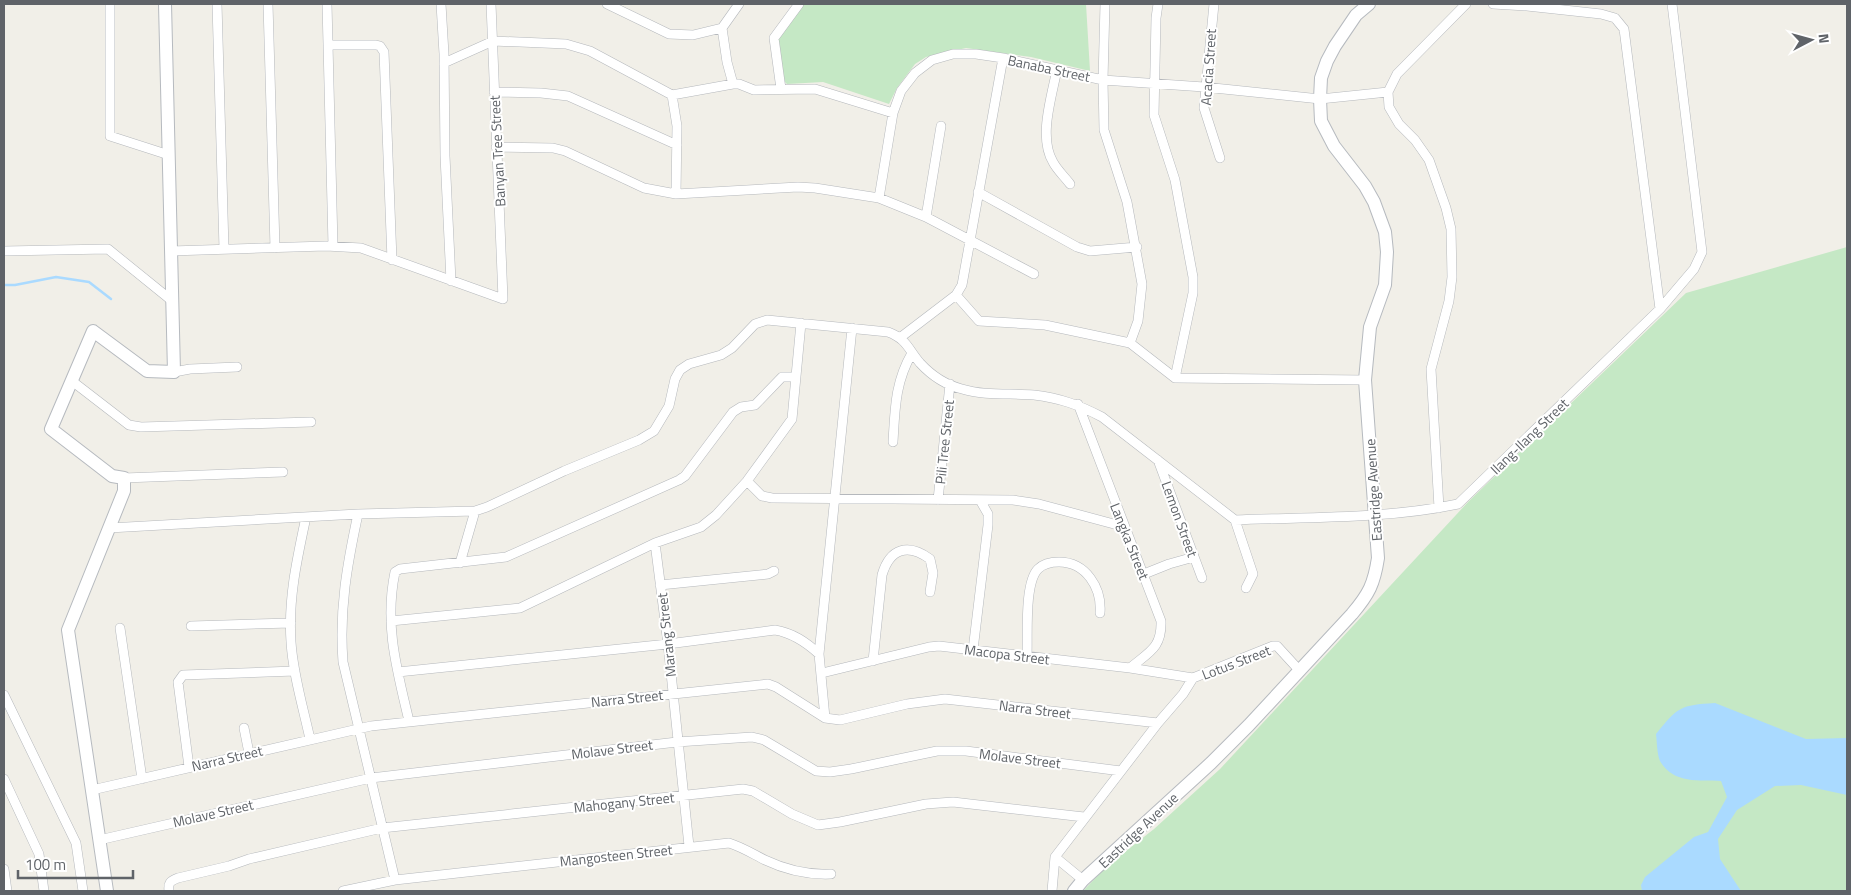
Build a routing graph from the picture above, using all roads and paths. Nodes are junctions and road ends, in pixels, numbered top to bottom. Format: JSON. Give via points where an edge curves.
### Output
{"nodes":[{"id":1,"x":110,"y":4,"type":"edge"},
{"id":2,"x":165,"y":4,"type":"edge"},
{"id":3,"x":217,"y":4,"type":"edge"},
{"id":4,"x":268,"y":4,"type":"edge"},
{"id":5,"x":327,"y":4,"type":"edge"},
{"id":6,"x":441,"y":4,"type":"edge"},
{"id":7,"x":491,"y":4,"type":"edge"},
{"id":8,"x":607,"y":4,"type":"edge"},
{"id":9,"x":739,"y":4,"type":"edge"},
{"id":10,"x":799,"y":4,"type":"edge"},
{"id":11,"x":1105,"y":4,"type":"edge"},
{"id":12,"x":1158,"y":4,"type":"edge"},
{"id":13,"x":1214,"y":4,"type":"edge"},
{"id":14,"x":1369,"y":4,"type":"edge"},
{"id":15,"x":1466,"y":4,"type":"edge"},
{"id":16,"x":1493,"y":4,"type":"edge"},
{"id":17,"x":1672,"y":4,"type":"edge"},
{"id":18,"x":722,"y":28,"type":"junction"},
{"id":19,"x":493,"y":41,"type":"junction"},
{"id":20,"x":328,"y":45,"type":"junction"},
{"id":21,"x":1004,"y":58,"type":"junction"},
{"id":22,"x":444,"y":63,"type":"junction"},
{"id":23,"x":1057,"y":69,"type":"junction"},
{"id":24,"x":1103,"y":80,"type":"junction"},
{"id":25,"x":732,"y":84,"type":"junction"},
{"id":26,"x":1154,"y":84,"type":"junction"},
{"id":27,"x":1204,"y":87,"type":"junction"},
{"id":28,"x":781,"y":89,"type":"junction"},
{"id":29,"x":494,"y":92,"type":"junction"},
{"id":30,"x":1388,"y":92,"type":"junction"},
{"id":31,"x":672,"y":95,"type":"junction"},
{"id":32,"x":1320,"y":99,"type":"junction"},
{"id":33,"x":893,"y":113,"type":"junction"},
{"id":34,"x":941,"y":126,"type":"dead end"},
{"id":35,"x":677,"y":145,"type":"junction"},
{"id":36,"x":496,"y":148,"type":"junction"},
{"id":37,"x":169,"y":154,"type":"junction"},
{"id":38,"x":1220,"y":158,"type":"dead end"},
{"id":39,"x":1070,"y":184,"type":"dead end"},
{"id":40,"x":978,"y":192,"type":"junction"},
{"id":41,"x":676,"y":194,"type":"junction"},
{"id":42,"x":879,"y":198,"type":"junction"},
{"id":43,"x":926,"y":217,"type":"junction"},
{"id":44,"x":970,"y":242,"type":"junction"},
{"id":45,"x":333,"y":246,"type":"junction"},
{"id":46,"x":1137,"y":247,"type":"junction"},
{"id":47,"x":274,"y":248,"type":"junction"},
{"id":48,"x":224,"y":249,"type":"junction"},
{"id":49,"x":4,"y":251,"type":"edge"},
{"id":50,"x":171,"y":251,"type":"junction"},
{"id":51,"x":392,"y":260,"type":"junction"},
{"id":52,"x":1034,"y":274,"type":"dead end"},
{"id":53,"x":451,"y":281,"type":"junction"},
{"id":54,"x":956,"y":296,"type":"junction"},
{"id":55,"x":172,"y":300,"type":"junction"},
{"id":56,"x":1660,"y":309,"type":"junction"},
{"id":57,"x":801,"y":323,"type":"junction"},
{"id":58,"x":852,"y":328,"type":"junction"},
{"id":59,"x":900,"y":337,"type":"junction"},
{"id":60,"x":1130,"y":343,"type":"junction"},
{"id":61,"x":912,"y":353,"type":"junction"},
{"id":62,"x":237,"y":367,"type":"dead end"},
{"id":63,"x":174,"y":372,"type":"junction"},
{"id":64,"x":796,"y":377,"type":"junction"},
{"id":65,"x":1175,"y":378,"type":"junction"},
{"id":66,"x":1365,"y":380,"type":"junction"},
{"id":67,"x":72,"y":381,"type":"junction"},
{"id":68,"x":950,"y":384,"type":"junction"},
{"id":69,"x":1078,"y":404,"type":"junction"},
{"id":70,"x":311,"y":422,"type":"dead end"},
{"id":71,"x":893,"y":442,"type":"dead end"},
{"id":72,"x":1158,"y":460,"type":"junction"},
{"id":73,"x":283,"y":472,"type":"dead end"},
{"id":74,"x":124,"y":478,"type":"junction"},
{"id":75,"x":747,"y":481,"type":"junction"},
{"id":76,"x":835,"y":499,"type":"junction"},
{"id":77,"x":938,"y":500,"type":"junction"},
{"id":78,"x":980,"y":500,"type":"junction"},
{"id":79,"x":1439,"y":508,"type":"junction"},
{"id":80,"x":475,"y":511,"type":"junction"},
{"id":81,"x":358,"y":514,"type":"junction"},
{"id":82,"x":1375,"y":514,"type":"junction"},
{"id":83,"x":306,"y":517,"type":"junction"},
{"id":84,"x":1235,"y":520,"type":"junction"},
{"id":85,"x":1125,"y":527,"type":"junction"},
{"id":86,"x":109,"y":528,"type":"junction"},
{"id":87,"x":655,"y":543,"type":"junction"},
{"id":88,"x":1194,"y":557,"type":"junction"},
{"id":89,"x":460,"y":563,"type":"junction"},
{"id":90,"x":774,"y":571,"type":"dead end"},
{"id":91,"x":1144,"y":574,"type":"junction"},
{"id":92,"x":1202,"y":578,"type":"dead end"},
{"id":93,"x":660,"y":585,"type":"junction"},
{"id":94,"x":1246,"y":588,"type":"dead end"},
{"id":95,"x":930,"y":592,"type":"dead end"},
{"id":96,"x":1100,"y":613,"type":"dead end"},
{"id":97,"x":391,"y":621,"type":"junction"},
{"id":98,"x":291,"y":623,"type":"junction"},
{"id":99,"x":191,"y":626,"type":"dead end"},
{"id":100,"x":120,"y":628,"type":"dead end"},
{"id":101,"x":668,"y":644,"type":"junction"},
{"id":102,"x":973,"y":650,"type":"junction"},
{"id":103,"x":819,"y":654,"type":"junction"},
{"id":104,"x":1027,"y":656,"type":"junction"},
{"id":105,"x":873,"y":661,"type":"junction"},
{"id":106,"x":1130,"y":668,"type":"junction"},
{"id":107,"x":295,"y":670,"type":"junction"},
{"id":108,"x":1299,"y":670,"type":"junction"},
{"id":109,"x":398,"y":672,"type":"junction"},
{"id":110,"x":822,"y":673,"type":"junction"},
{"id":111,"x":1193,"y":678,"type":"junction"},
{"id":112,"x":672,"y":693,"type":"junction"},
{"id":113,"x":4,"y":695,"type":"edge"},
{"id":114,"x":825,"y":718,"type":"junction"},
{"id":115,"x":409,"y":721,"type":"junction"},
{"id":116,"x":1158,"y":723,"type":"junction"},
{"id":117,"x":244,"y":728,"type":"dead end"},
{"id":118,"x":358,"y":729,"type":"junction"},
{"id":119,"x":310,"y":739,"type":"junction"},
{"id":120,"x":677,"y":742,"type":"junction"},
{"id":121,"x":249,"y":753,"type":"junction"},
{"id":122,"x":189,"y":767,"type":"junction"},
{"id":123,"x":1121,"y":771,"type":"junction"},
{"id":124,"x":4,"y":778,"type":"edge"},
{"id":125,"x":371,"y":778,"type":"junction"},
{"id":126,"x":142,"y":779,"type":"junction"},
{"id":127,"x":92,"y":790,"type":"junction"},
{"id":128,"x":684,"y":795,"type":"junction"},
{"id":129,"x":1084,"y":817,"type":"junction"},
{"id":130,"x":382,"y":828,"type":"junction"},
{"id":131,"x":99,"y":840,"type":"junction"},
{"id":132,"x":689,"y":846,"type":"junction"},
{"id":133,"x":1055,"y":857,"type":"junction"},
{"id":134,"x":4,"y":869,"type":"edge"},
{"id":135,"x":831,"y":874,"type":"dead end"},
{"id":136,"x":395,"y":880,"type":"junction"},
{"id":137,"x":1083,"y":880,"type":"junction"},
{"id":138,"x":7,"y":891,"type":"edge"},
{"id":139,"x":44,"y":891,"type":"edge"},
{"id":140,"x":83,"y":891,"type":"edge"},
{"id":141,"x":107,"y":891,"type":"edge"},
{"id":142,"x":169,"y":891,"type":"edge"},
{"id":143,"x":343,"y":891,"type":"edge"},
{"id":144,"x":1052,"y":891,"type":"edge"},
{"id":145,"x":1074,"y":891,"type":"edge"}],
"edges":[{"from":1,"to":37,"type":"street","via":[[110,136]]},
{"from":2,"to":37,"type":"street"},
{"from":3,"to":48,"type":"street"},
{"from":4,"to":47,"type":"street"},
{"from":5,"to":20,"type":"street"},
{"from":6,"to":22,"type":"street"},
{"from":7,"to":19,"type":"street","name":"Banyan Tree Street"},
{"from":8,"to":18,"type":"street","via":[[669,34],[693,35]]},
{"from":9,"to":18,"type":"street"},
{"from":10,"to":28,"type":"street","via":[[774,38]]},
{"from":11,"to":24,"type":"street"},
{"from":12,"to":26,"type":"street"},
{"from":13,"to":27,"type":"street","name":"Acacia Street"},
{"from":14,"to":32,"type":"street","name":"Eastridge Avenue","via":[[1356,15],[1327,61],[1321,78]]},
{"from":15,"to":30,"type":"street","via":[[1397,74]]},
{"from":16,"to":56,"type":"street","via":[[1601,14],[1615,18],[1624,29]]},
{"from":17,"to":56,"type":"street","name":"Ilang-Ilang Street","via":[[1702,252],[1694,269]]},
{"from":18,"to":25,"type":"street"},
{"from":19,"to":22,"type":"street"},
{"from":19,"to":29,"type":"street","name":"Banyan Tree Street"},
{"from":19,"to":31,"type":"street","via":[[566,44],[582,48]]},
{"from":20,"to":45,"type":"street"},
{"from":20,"to":51,"type":"street","via":[[376,45],[384,52]]},
{"from":21,"to":23,"type":"street","name":"Banaba Street"},
{"from":21,"to":33,"type":"street","name":"Banaba Street","via":[[953,54],[932,60],[915,73],[901,91]]},
{"from":21,"to":40,"type":"street"},
{"from":22,"to":53,"type":"street"},
{"from":23,"to":24,"type":"street","name":"Banaba Street"},
{"from":23,"to":39,"type":"street","via":[[1046,131],[1047,148],[1053,163]]},
{"from":24,"to":26,"type":"street","name":"Banaba Street"},
{"from":24,"to":46,"type":"street","via":[[1104,130],[1128,202]]},
{"from":25,"to":28,"type":"street","via":[[754,90]]},
{"from":25,"to":31,"type":"street"},
{"from":26,"to":27,"type":"street","name":"Banaba Street"},
{"from":26,"to":65,"type":"street","via":[[1154,116],[1175,180],[1194,277],[1194,293]]},
{"from":27,"to":32,"type":"street","name":"Banaba Street"},
{"from":27,"to":38,"type":"street","name":"Acacia Street","via":[[1204,108]]},
{"from":28,"to":33,"type":"street","via":[[815,89]]},
{"from":29,"to":35,"type":"street","via":[[568,96]]},
{"from":29,"to":36,"type":"street","name":"Banyan Tree Street"},
{"from":30,"to":32,"type":"street","name":"Banaba Street"},
{"from":30,"to":79,"type":"street","via":[[1389,107],[1399,124],[1429,160],[1451,229],[1449,301],[1431,369]]},
{"from":31,"to":35,"type":"street"},
{"from":32,"to":66,"type":"street","name":"Eastridge Avenue","via":[[1321,121],[1334,146],[1366,186],[1385,232],[1385,285],[1370,327]]},
{"from":33,"to":42,"type":"street","name":"Banaba Street"},
{"from":34,"to":43,"type":"street"},
{"from":35,"to":41,"type":"street"},
{"from":36,"to":41,"type":"street","via":[[565,151],[644,188]]},
{"from":36,"to":53,"type":"street","name":"Banyan Tree Street","via":[[502,299]]},
{"from":37,"to":50,"type":"street"},
{"from":40,"to":44,"type":"street"},
{"from":40,"to":46,"type":"street","via":[[1077,247],[1090,251]]},
{"from":41,"to":42,"type":"street","via":[[798,187]]},
{"from":42,"to":43,"type":"street"},
{"from":43,"to":44,"type":"street"},
{"from":44,"to":52,"type":"street"},
{"from":44,"to":54,"type":"street","via":[[962,286]]},
{"from":45,"to":47,"type":"street"},
{"from":45,"to":51,"type":"street","via":[[361,248]]},
{"from":46,"to":60,"type":"street","via":[[1142,284],[1138,321]]},
{"from":47,"to":48,"type":"street"},
{"from":48,"to":50,"type":"street"},
{"from":49,"to":55,"type":"street","via":[[108,249]]},
{"from":50,"to":55,"type":"street"},
{"from":51,"to":53,"type":"street"},
{"from":54,"to":59,"type":"street"},
{"from":54,"to":60,"type":"street","via":[[979,321],[1045,325]]},
{"from":55,"to":63,"type":"street"},
{"from":56,"to":79,"type":"street","name":"Ilang-Ilang Street","via":[[1458,504]]},
{"from":57,"to":58,"type":"street"},
{"from":57,"to":64,"type":"street"},
{"from":57,"to":80,"type":"street","via":[[767,320],[755,324],[721,356],[689,364],[680,370],[669,406],[654,431]]},
{"from":58,"to":59,"type":"street","via":[[888,332]]},
{"from":58,"to":76,"type":"street"},
{"from":59,"to":61,"type":"street"},
{"from":60,"to":65,"type":"street"},
{"from":61,"to":68,"type":"street"},
{"from":61,"to":71,"type":"street","via":[[897,390]]},
{"from":62,"to":63,"type":"street"},
{"from":63,"to":67,"type":"street","via":[[147,371],[93,331]]},
{"from":64,"to":75,"type":"street","via":[[792,419]]},
{"from":64,"to":89,"type":"street","via":[[782,377],[755,405],[733,412],[679,480],[506,557]]},
{"from":65,"to":66,"type":"street"},
{"from":66,"to":82,"type":"street","name":"Eastridge Avenue"},
{"from":67,"to":70,"type":"street","via":[[129,425]]},
{"from":67,"to":74,"type":"street","via":[[51,429],[112,476]]},
{"from":68,"to":69,"type":"street","via":[[980,393],[1035,395]]},
{"from":68,"to":77,"type":"street","name":"Pili Tree Street"},
{"from":69,"to":72,"type":"street","via":[[1102,417]]},
{"from":69,"to":85,"type":"street","name":"Langka Street"},
{"from":72,"to":84,"type":"street"},
{"from":72,"to":88,"type":"street","name":"Lemon Street"},
{"from":73,"to":74,"type":"street"},
{"from":74,"to":86,"type":"street","via":[[124,491]]},
{"from":75,"to":76,"type":"street","via":[[762,496]]},
{"from":75,"to":87,"type":"street","via":[[701,527]]},
{"from":76,"to":77,"type":"street"},
{"from":76,"to":103,"type":"street"},
{"from":77,"to":78,"type":"street"},
{"from":78,"to":85,"type":"street","via":[[1040,504]]},
{"from":78,"to":102,"type":"street","via":[[988,514],[988,525]]},
{"from":79,"to":82,"type":"street","name":"Ilang-Ilang Street"},
{"from":80,"to":81,"type":"street"},
{"from":80,"to":89,"type":"street"},
{"from":81,"to":83,"type":"street"},
{"from":81,"to":118,"type":"street","via":[[346,574],[341,633],[343,662]]},
{"from":82,"to":84,"type":"street","name":"Ilang-Ilang Street"},
{"from":82,"to":108,"type":"street","name":"Eastridge Avenue","via":[[1378,558],[1374,580],[1365,599]]},
{"from":83,"to":86,"type":"street"},
{"from":83,"to":98,"type":"street","via":[[293,576]]},
{"from":84,"to":94,"type":"street","via":[[1253,574]]},
{"from":85,"to":91,"type":"street","name":"Langka Street"},
{"from":86,"to":127,"type":"street","via":[[68,630]]},
{"from":87,"to":93,"type":"street","name":"Marang Street"},
{"from":87,"to":97,"type":"street","via":[[520,608]]},
{"from":88,"to":91,"type":"street"},
{"from":88,"to":92,"type":"street","name":"Lemon Street"},
{"from":89,"to":97,"type":"street","via":[[395,572]]},
{"from":90,"to":93,"type":"street"},
{"from":91,"to":106,"type":"street","name":"Langka Street","via":[[1158,608],[1161,633],[1158,644]]},
{"from":93,"to":101,"type":"street","name":"Marang Street"},
{"from":95,"to":105,"type":"street","via":[[933,573],[930,560],[919,551],[892,554],[882,575]]},
{"from":96,"to":104,"type":"street","via":[[1101,602],[1092,578],[1080,567],[1048,562],[1037,570],[1029,590]]},
{"from":97,"to":109,"type":"street","via":[[391,642]]},
{"from":98,"to":99,"type":"street"},
{"from":98,"to":107,"type":"street"},
{"from":100,"to":126,"type":"street"},
{"from":101,"to":103,"type":"street","via":[[775,630],[787,632]]},
{"from":101,"to":109,"type":"street"},
{"from":101,"to":112,"type":"street","name":"Marang Street"},
{"from":102,"to":104,"type":"street","name":"Macopa Street"},
{"from":102,"to":105,"type":"street","name":"Macopa Street","via":[[929,647]]},
{"from":103,"to":110,"type":"street"},
{"from":104,"to":106,"type":"street","name":"Macopa Street"},
{"from":105,"to":110,"type":"street","name":"Macopa Street"},
{"from":106,"to":111,"type":"street","name":"Macopa Street"},
{"from":107,"to":119,"type":"street"},
{"from":107,"to":122,"type":"street","via":[[183,675],[178,682]]},
{"from":108,"to":111,"type":"street","name":"Lotus Street","via":[[1277,646],[1273,646]]},
{"from":108,"to":137,"type":"street","name":"Eastridge Avenue","via":[[1211,763]]},
{"from":109,"to":115,"type":"street"},
{"from":110,"to":114,"type":"street"},
{"from":111,"to":116,"type":"street"},
{"from":112,"to":114,"type":"street","name":"Narra Street","via":[[768,684]]},
{"from":112,"to":115,"type":"street","name":"Narra Street"},
{"from":112,"to":120,"type":"street","name":"Marang Street"},
{"from":113,"to":140,"type":"street","via":[[76,843]]},
{"from":114,"to":116,"type":"street","name":"Narra Street","via":[[840,720],[907,704],[945,700]]},
{"from":115,"to":118,"type":"street","name":"Narra Street"},
{"from":116,"to":123,"type":"street"},
{"from":117,"to":121,"type":"street"},
{"from":118,"to":119,"type":"street","name":"Narra Street"},
{"from":118,"to":125,"type":"street"},
{"from":119,"to":121,"type":"street","name":"Narra Street"},
{"from":120,"to":123,"type":"street","name":"Molave Street","via":[[752,736],[805,766],[823,772],[937,751],[966,751]]},
{"from":120,"to":125,"type":"street","name":"Molave Street"},
{"from":120,"to":128,"type":"street","name":"Marang Street"},
{"from":121,"to":122,"type":"street","name":"Narra Street"},
{"from":122,"to":126,"type":"street","name":"Narra Street"},
{"from":123,"to":129,"type":"street"},
{"from":124,"to":139,"type":"street","via":[[39,854]]},
{"from":125,"to":130,"type":"street"},
{"from":125,"to":131,"type":"street","name":"Molave Street"},
{"from":126,"to":127,"type":"street","name":"Narra Street"},
{"from":127,"to":131,"type":"street"},
{"from":128,"to":129,"type":"street","name":"Mahogany Street","via":[[743,788],[818,825],[926,804],[953,802]]},
{"from":128,"to":130,"type":"street","name":"Mahogany Street"},
{"from":128,"to":132,"type":"street","name":"Marang Street"},
{"from":129,"to":133,"type":"street"},
{"from":130,"to":136,"type":"street"},
{"from":130,"to":142,"type":"street","name":"Mahogany Street","via":[[249,858],[230,866],[178,878],[170,881]]},
{"from":131,"to":141,"type":"street"},
{"from":132,"to":135,"type":"street","name":"Mangosteen Street","via":[[729,843],[794,871]]},
{"from":132,"to":136,"type":"street","name":"Mangosteen Street"},
{"from":133,"to":137,"type":"street"},
{"from":133,"to":144,"type":"street"},
{"from":134,"to":138,"type":"street"},
{"from":136,"to":143,"type":"street","name":"Mangosteen Street"},
{"from":137,"to":145,"type":"street","name":"Eastridge Avenue"}]}
